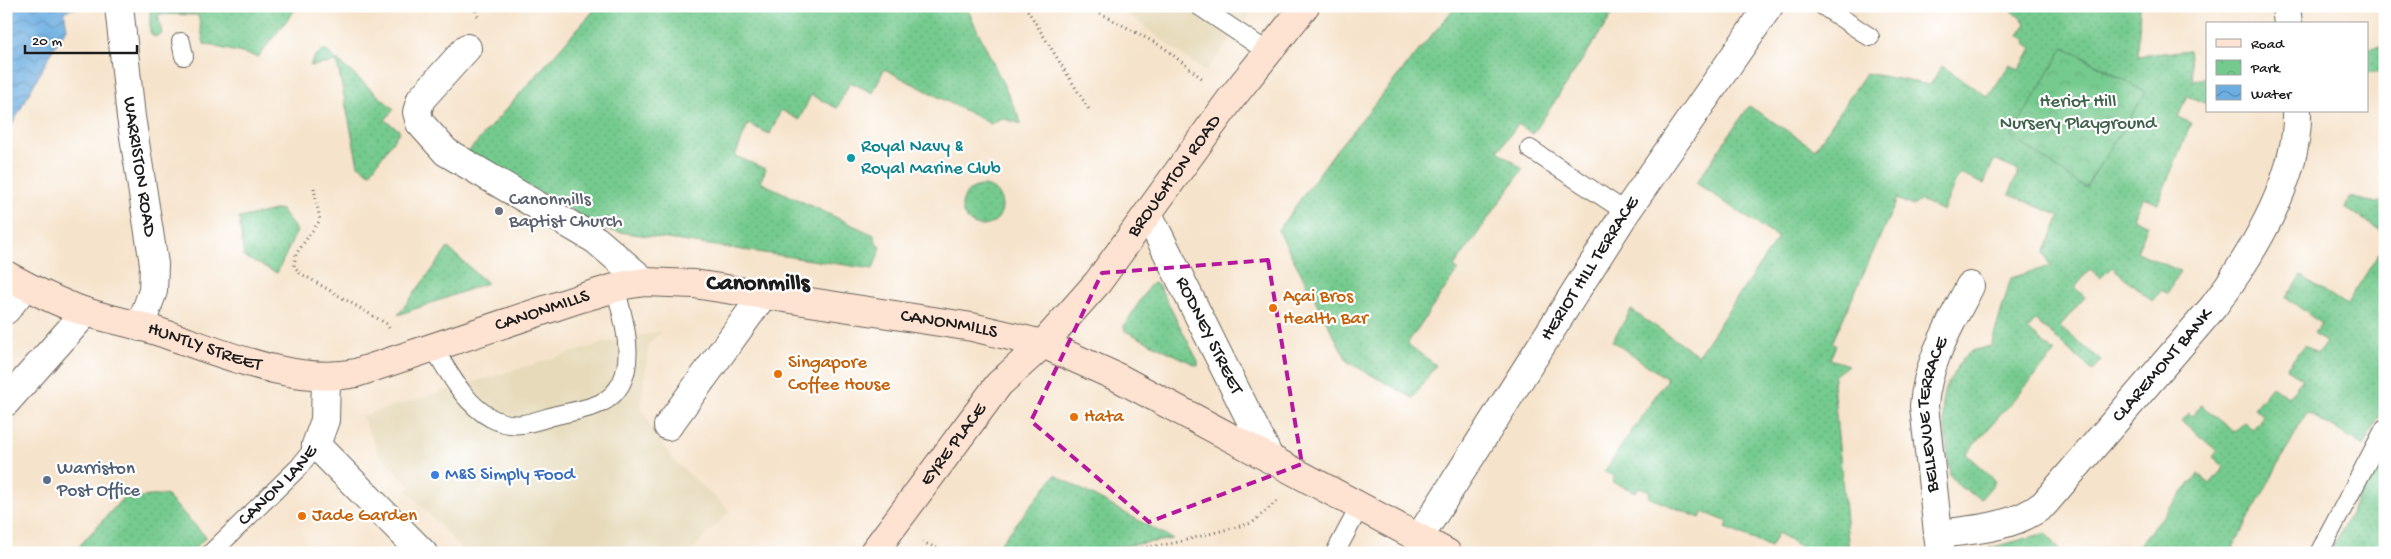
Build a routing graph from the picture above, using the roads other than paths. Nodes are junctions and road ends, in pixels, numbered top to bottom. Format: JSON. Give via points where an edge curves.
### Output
{"nodes":[{"id":1,"x":119,"y":6,"type":"edge"},
{"id":2,"x":1199,"y":6,"type":"edge"},
{"id":3,"x":1306,"y":6,"type":"edge"},
{"id":4,"x":1769,"y":6,"type":"edge"},
{"id":5,"x":1823,"y":6,"type":"edge"},
{"id":6,"x":2286,"y":6,"type":"edge"},
{"id":7,"x":2288,"y":22,"type":"edge"},
{"id":8,"x":1870,"y":37,"type":"dead end"},
{"id":9,"x":467,"y":48,"type":"dead end"},
{"id":10,"x":1268,"y":52,"type":"junction"},
{"id":11,"x":2297,"y":112,"type":"edge"},
{"id":12,"x":1530,"y":149,"type":"dead end"},
{"id":13,"x":1626,"y":212,"type":"junction"},
{"id":14,"x":1148,"y":214,"type":"junction"},
{"id":15,"x":16,"y":280,"type":"edge"},
{"id":16,"x":645,"y":282,"type":"junction"},
{"id":17,"x":1970,"y":286,"type":"dead end"},
{"id":18,"x":615,"y":288,"type":"junction"},
{"id":19,"x":764,"y":294,"type":"junction"},
{"id":20,"x":6,"y":310,"type":"edge"},
{"id":21,"x":86,"y":312,"type":"junction"},
{"id":22,"x":140,"y":327,"type":"junction"},
{"id":23,"x":1043,"y":344,"type":"junction"},
{"id":24,"x":434,"y":349,"type":"junction"},
{"id":25,"x":326,"y":377,"type":"junction"},
{"id":26,"x":6,"y":402,"type":"edge"},
{"id":27,"x":668,"y":426,"type":"dead end"},
{"id":28,"x":2385,"y":428,"type":"edge"},
{"id":29,"x":316,"y":445,"type":"junction"},
{"id":30,"x":1270,"y":459,"type":"junction"},
{"id":31,"x":1360,"y":506,"type":"junction"},
{"id":32,"x":1419,"y":538,"type":"junction"},
{"id":33,"x":1939,"y":544,"type":"edge"},
{"id":34,"x":211,"y":553,"type":"edge"},
{"id":35,"x":423,"y":553,"type":"edge"},
{"id":36,"x":873,"y":553,"type":"edge"},
{"id":37,"x":1335,"y":553,"type":"edge"},
{"id":38,"x":1447,"y":553,"type":"edge"},
{"id":39,"x":2319,"y":553,"type":"edge"}],
"edges":[{"from":1,"to":22,"type":"street","name":"WARRISTON ROAD","via":[[131,117],[154,264],[153,291]]},
{"from":2,"to":10,"type":"lane"},
{"from":3,"to":10,"type":"main road","name":"BROUGHTON ROAD"},
{"from":4,"to":13,"type":"street","name":"HERIOT HILL TERRACE"},
{"from":5,"to":8,"type":"lane"},
{"from":6,"to":7,"type":"street"},
{"from":9,"to":16,"type":"street","via":[[421,99],[417,112],[420,123],[446,152],[596,240]]},
{"from":10,"to":14,"type":"main road","name":"BROUGHTON ROAD"},
{"from":11,"to":33,"type":"street","name":"CLAREMONT BANK","via":[[2290,162],[2277,198],[2236,277],[2195,329],[2044,504],[2018,520]]},
{"from":12,"to":13,"type":"lane"},
{"from":13,"to":32,"type":"street","name":"HERIOT HILL TERRACE"},
{"from":14,"to":23,"type":"main road","name":"BROUGHTON ROAD","via":[[1098,282]]},
{"from":14,"to":30,"type":"street","name":"RODNEY STREET"},
{"from":15,"to":20,"type":"street"},
{"from":15,"to":21,"type":"main road","name":"HUNTLY STREET"},
{"from":16,"to":18,"type":"main road","name":"CANONMILLS"},
{"from":16,"to":19,"type":"main road","name":"CANONMILLS","via":[[694,284]]},
{"from":17,"to":33,"type":"street","name":"BELLEVUE TERRACE","via":[[1933,360],[1926,383],[1924,406]]},
{"from":18,"to":24,"type":"main road","name":"CANONMILLS"},
{"from":18,"to":24,"type":"lane","via":[[628,338],[627,363],[619,385],[601,403],[521,426],[505,423],[479,410],[468,400]]},
{"from":19,"to":23,"type":"main road","name":"CANONMILLS","via":[[972,328]]},
{"from":19,"to":27,"type":"street"},
{"from":21,"to":22,"type":"main road","name":"HUNTLY STREET"},
{"from":21,"to":26,"type":"street"},
{"from":22,"to":25,"type":"main road","name":"HUNTLY STREET","via":[[230,358]]},
{"from":23,"to":30,"type":"main road","via":[[1119,378]]},
{"from":23,"to":36,"type":"main road","name":"EYRE PLACE","via":[[999,384]]},
{"from":24,"to":25,"type":"main road","name":"CANONMILLS","via":[[356,374]]},
{"from":25,"to":29,"type":"street","name":"CANON LANE","via":[[325,420]]},
{"from":28,"to":39,"type":"lane"},
{"from":29,"to":34,"type":"lane","name":"CANON LANE","via":[[299,467]]},
{"from":29,"to":35,"type":"street"},
{"from":30,"to":31,"type":"main road"},
{"from":31,"to":32,"type":"main road"},
{"from":31,"to":37,"type":"lane"},
{"from":32,"to":38,"type":"main road"}]}
